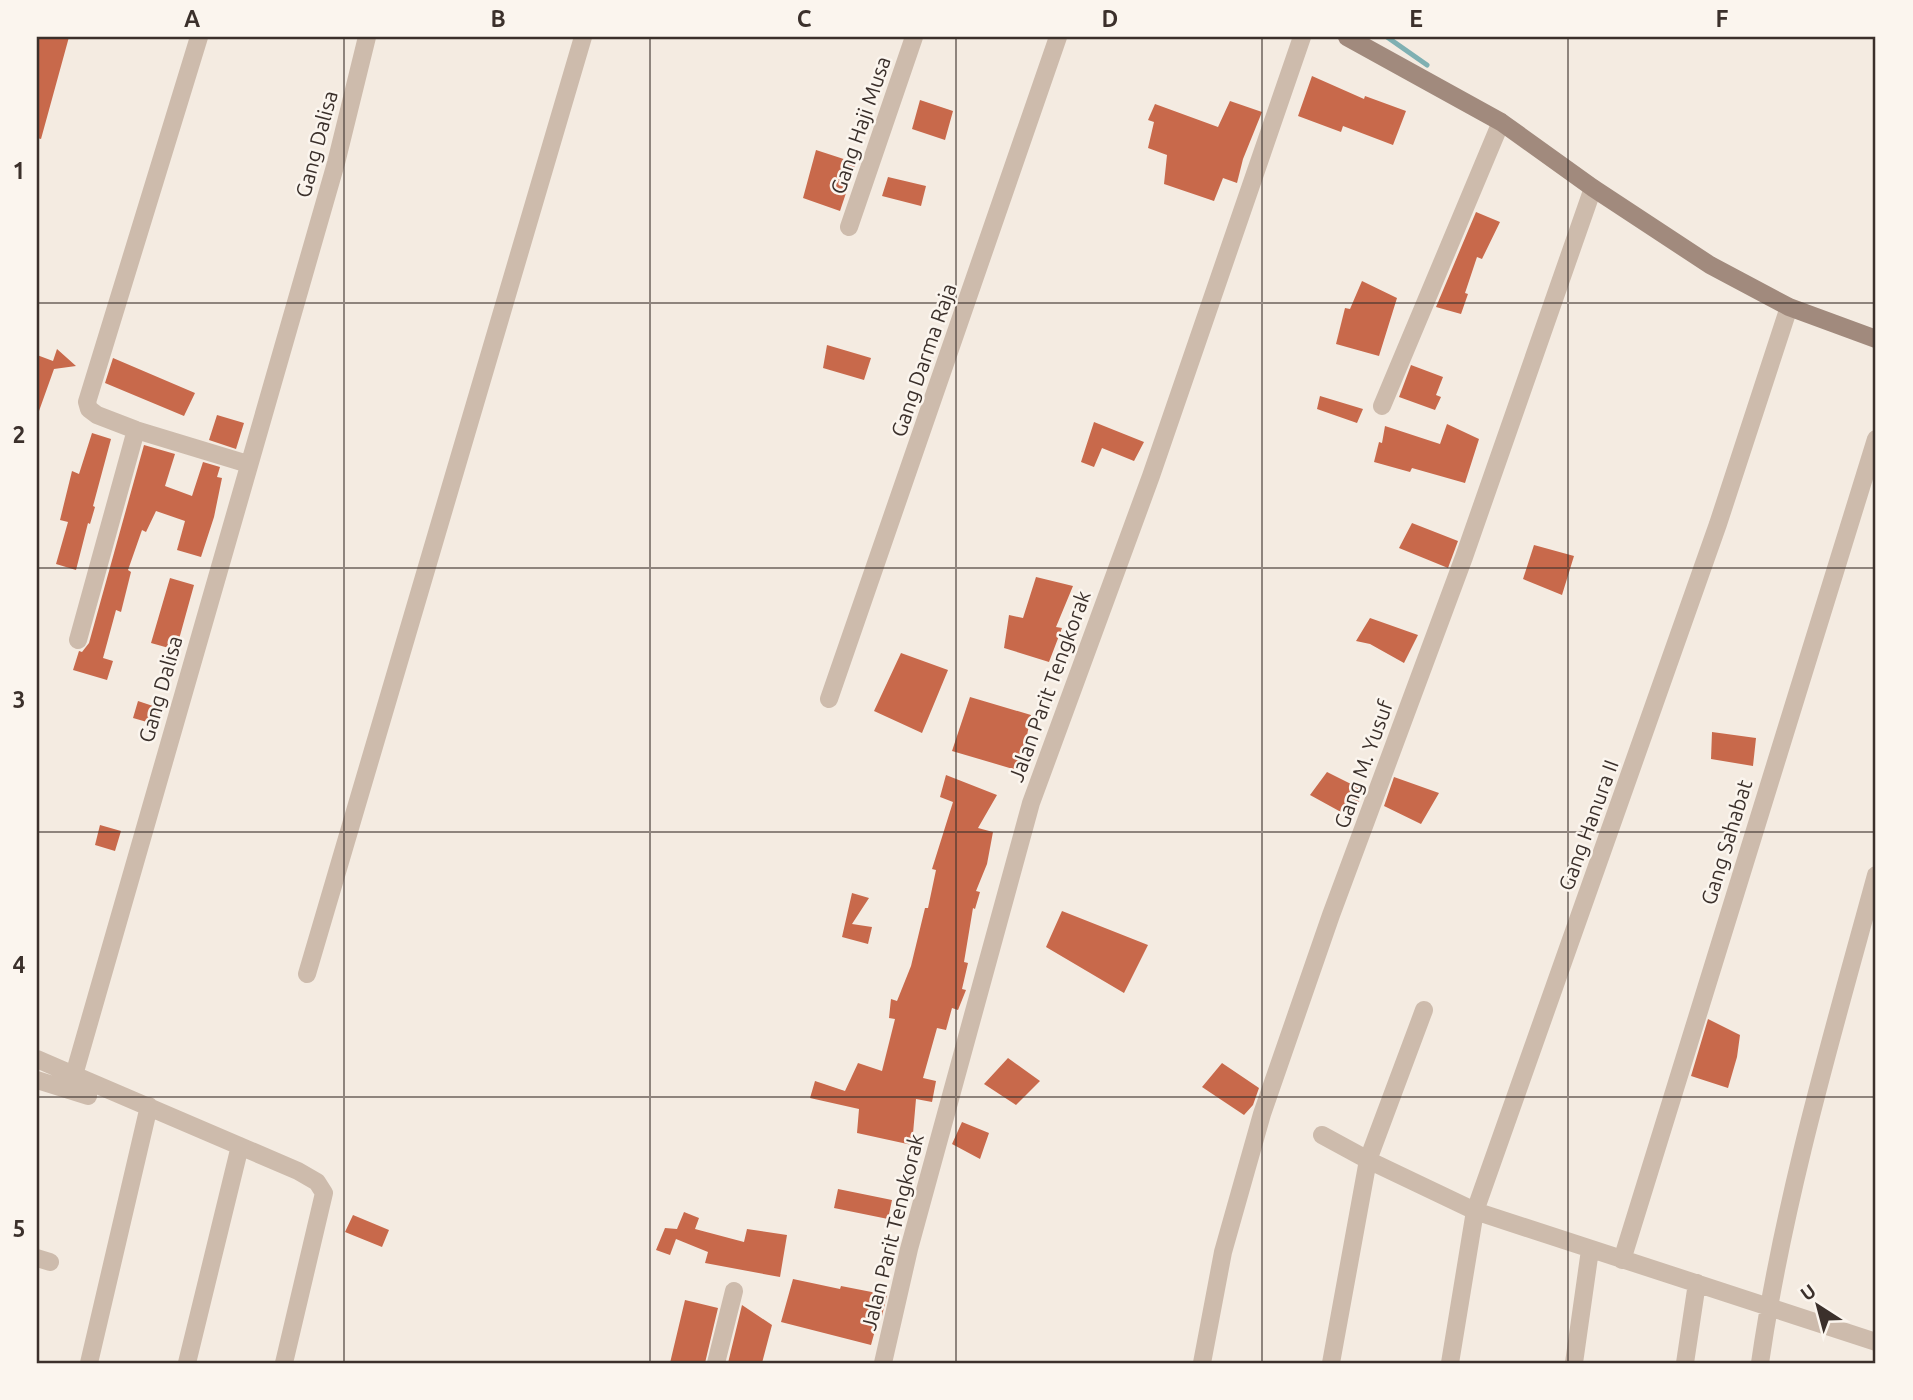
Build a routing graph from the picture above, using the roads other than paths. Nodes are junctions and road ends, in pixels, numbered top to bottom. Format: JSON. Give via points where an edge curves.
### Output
{"nodes":[{"id":1,"x":199,"y":37,"type":"edge"},
{"id":2,"x":367,"y":37,"type":"edge"},
{"id":3,"x":583,"y":37,"type":"edge"},
{"id":4,"x":914,"y":37,"type":"edge"},
{"id":5,"x":1058,"y":37,"type":"edge"},
{"id":6,"x":1302,"y":37,"type":"edge"},
{"id":7,"x":1347,"y":37,"type":"edge"},
{"id":8,"x":1501,"y":122,"type":"junction"},
{"id":9,"x":1593,"y":188,"type":"junction"},
{"id":10,"x":849,"y":227,"type":"dead end"},
{"id":11,"x":1789,"y":307,"type":"junction"},
{"id":12,"x":1876,"y":339,"type":"edge"},
{"id":13,"x":1382,"y":406,"type":"dead end"},
{"id":14,"x":136,"y":429,"type":"junction"},
{"id":15,"x":1876,"y":439,"type":"edge"},
{"id":16,"x":248,"y":464,"type":"junction"},
{"id":17,"x":78,"y":640,"type":"dead end"},
{"id":18,"x":830,"y":699,"type":"dead end"},
{"id":19,"x":1876,"y":875,"type":"edge"},
{"id":20,"x":307,"y":974,"type":"dead end"},
{"id":21,"x":1424,"y":1010,"type":"dead end"},
{"id":22,"x":37,"y":1059,"type":"edge"},
{"id":23,"x":74,"y":1075,"type":"junction"},
{"id":24,"x":37,"y":1080,"type":"edge"},
{"id":25,"x":88,"y":1096,"type":"dead end"},
{"id":26,"x":149,"y":1106,"type":"junction"},
{"id":27,"x":1322,"y":1135,"type":"dead end"},
{"id":28,"x":240,"y":1146,"type":"junction"},
{"id":29,"x":1368,"y":1160,"type":"junction"},
{"id":30,"x":1475,"y":1211,"type":"junction"},
{"id":31,"x":1590,"y":1250,"type":"junction"},
{"id":32,"x":1622,"y":1259,"type":"junction"},
{"id":33,"x":1697,"y":1283,"type":"junction"},
{"id":34,"x":734,"y":1291,"type":"dead end"},
{"id":35,"x":1768,"y":1306,"type":"junction"},
{"id":36,"x":1876,"y":1342,"type":"edge"},
{"id":37,"x":89,"y":1363,"type":"edge"},
{"id":38,"x":187,"y":1363,"type":"edge"},
{"id":39,"x":284,"y":1363,"type":"edge"},
{"id":40,"x":716,"y":1363,"type":"edge"},
{"id":41,"x":883,"y":1363,"type":"edge"},
{"id":42,"x":1202,"y":1363,"type":"edge"},
{"id":43,"x":1331,"y":1363,"type":"edge"},
{"id":44,"x":1450,"y":1363,"type":"edge"},
{"id":45,"x":1574,"y":1363,"type":"edge"},
{"id":46,"x":1685,"y":1363,"type":"edge"},
{"id":47,"x":1760,"y":1363,"type":"edge"}],
"edges":[{"from":1,"to":14,"type":"street","via":[[87,402],[97,415]]},
{"from":2,"to":16,"type":"street","name":"Gang Dalisa","via":[[336,163]]},
{"from":3,"to":20,"type":"street"},
{"from":4,"to":10,"type":"street","name":"Gang Haji Musa"},
{"from":5,"to":18,"type":"street","name":"Gang Darma Raja"},
{"from":6,"to":41,"type":"street","name":"Jalan Parit Tengkorak","via":[[1151,476],[1031,803],[909,1249]]},
{"from":7,"to":8,"type":"main road"},
{"from":8,"to":9,"type":"main road"},
{"from":8,"to":13,"type":"street"},
{"from":9,"to":11,"type":"main road","via":[[1710,265]]},
{"from":9,"to":42,"type":"street","name":"Gang M. Yusuf","via":[[1262,1114],[1223,1251]]},
{"from":11,"to":12,"type":"main road"},
{"from":11,"to":30,"type":"street","name":"Gang Hanura II","via":[[1718,524]]},
{"from":14,"to":16,"type":"street"},
{"from":14,"to":17,"type":"street"},
{"from":15,"to":32,"type":"street","name":"Gang Sahabat"},
{"from":16,"to":23,"type":"street","name":"Gang Dalisa"},
{"from":19,"to":35,"type":"street","via":[[1817,1090]]},
{"from":21,"to":29,"type":"street"},
{"from":22,"to":23,"type":"street"},
{"from":23,"to":26,"type":"street"},
{"from":24,"to":25,"type":"street"},
{"from":26,"to":28,"type":"street"},
{"from":26,"to":37,"type":"street"},
{"from":27,"to":29,"type":"street"},
{"from":28,"to":38,"type":"street"},
{"from":28,"to":39,"type":"street","via":[[298,1171],[317,1182],[324,1193]]},
{"from":29,"to":30,"type":"street"},
{"from":29,"to":43,"type":"street"},
{"from":30,"to":31,"type":"street"},
{"from":30,"to":44,"type":"street","name":"Gang Hanura II"},
{"from":31,"to":32,"type":"street"},
{"from":31,"to":45,"type":"street"},
{"from":32,"to":33,"type":"street"},
{"from":33,"to":35,"type":"street"},
{"from":33,"to":46,"type":"street"},
{"from":34,"to":40,"type":"street"},
{"from":35,"to":36,"type":"street"},
{"from":35,"to":47,"type":"street"}]}
